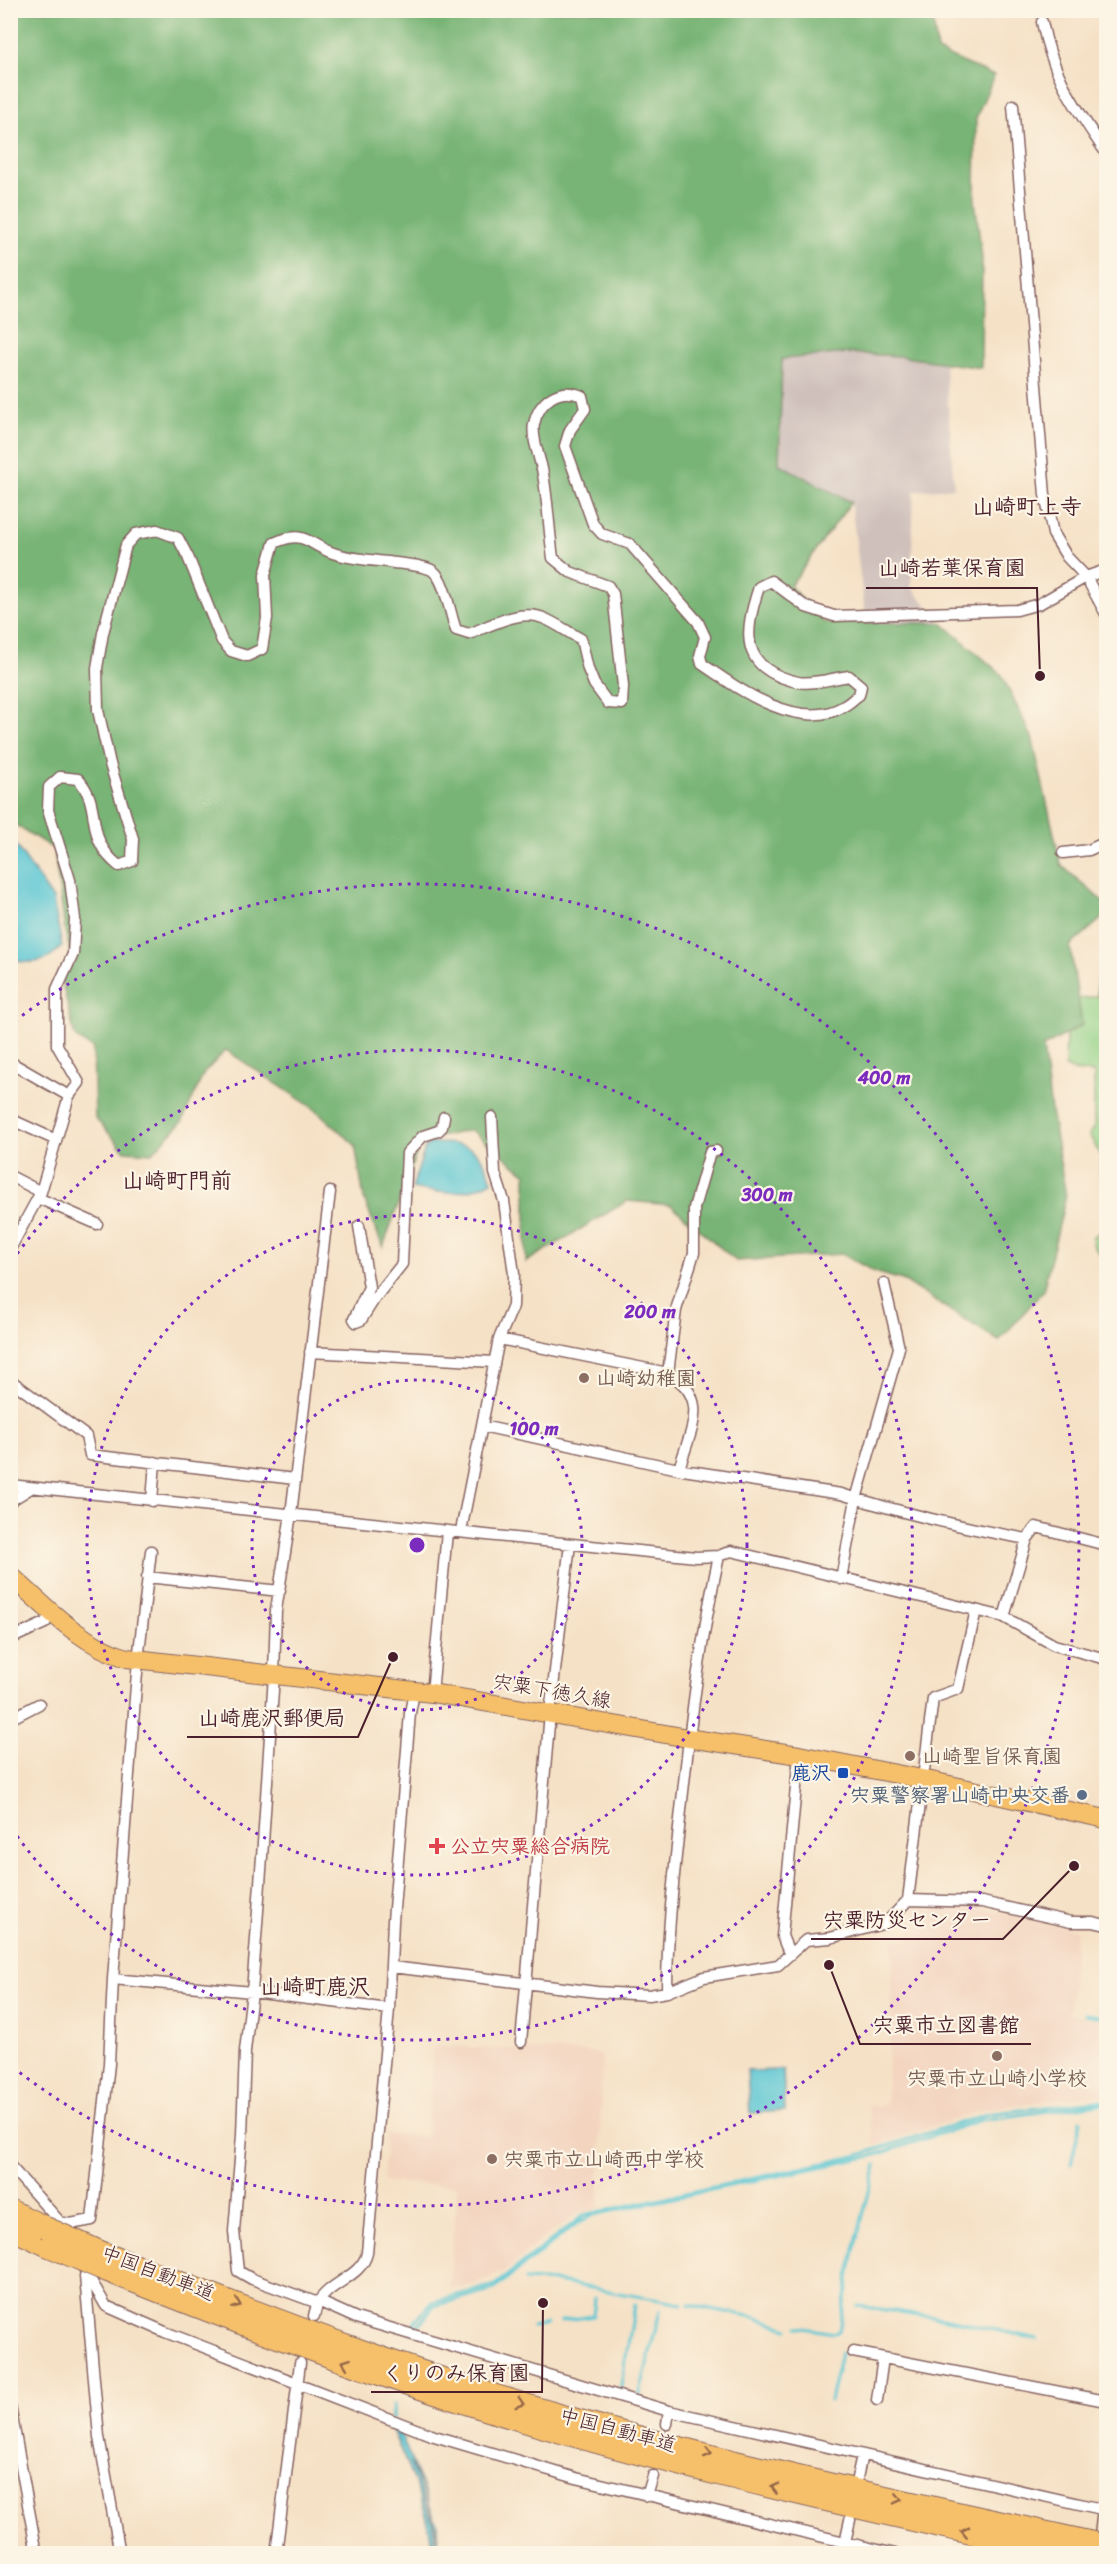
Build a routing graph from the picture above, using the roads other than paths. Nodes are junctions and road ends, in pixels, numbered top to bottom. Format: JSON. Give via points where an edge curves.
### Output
{"nodes":[{"id":1,"x":1042,"y":22,"type":"dead end"},
{"id":2,"x":1013,"y":105,"type":"dead end"},
{"id":3,"x":1107,"y":153,"type":"edge"},
{"id":4,"x":1107,"y":570,"type":"edge"},
{"id":5,"x":1086,"y":577,"type":"junction"},
{"id":6,"x":1107,"y":614,"type":"edge"},
{"id":7,"x":1107,"y":842,"type":"edge"},
{"id":8,"x":1063,"y":853,"type":"dead end"},
{"id":9,"x":10,"y":1062,"type":"edge"},
{"id":10,"x":69,"y":1096,"type":"junction"},
{"id":11,"x":444,"y":1117,"type":"dead end"},
{"id":12,"x":492,"y":1118,"type":"dead end"},
{"id":13,"x":10,"y":1119,"type":"edge"},
{"id":14,"x":56,"y":1140,"type":"junction"},
{"id":15,"x":716,"y":1151,"type":"dead end"},
{"id":16,"x":10,"y":1176,"type":"edge"},
{"id":17,"x":330,"y":1192,"type":"dead end"},
{"id":18,"x":39,"y":1195,"type":"junction"},
{"id":19,"x":97,"y":1224,"type":"dead end"},
{"id":20,"x":359,"y":1226,"type":"dead end"},
{"id":21,"x":10,"y":1249,"type":"edge"},
{"id":22,"x":884,"y":1283,"type":"dead end"},
{"id":23,"x":499,"y":1339,"type":"junction"},
{"id":24,"x":310,"y":1352,"type":"junction"},
{"id":25,"x":494,"y":1362,"type":"junction"},
{"id":26,"x":668,"y":1373,"type":"junction"},
{"id":27,"x":10,"y":1380,"type":"edge"},
{"id":28,"x":482,"y":1426,"type":"junction"},
{"id":29,"x":155,"y":1462,"type":"junction"},
{"id":30,"x":679,"y":1469,"type":"junction"},
{"id":31,"x":295,"y":1479,"type":"junction"},
{"id":32,"x":10,"y":1485,"type":"edge"},
{"id":33,"x":31,"y":1488,"type":"junction"},
{"id":34,"x":856,"y":1499,"type":"junction"},
{"id":35,"x":10,"y":1501,"type":"edge"},
{"id":36,"x":152,"y":1501,"type":"junction"},
{"id":37,"x":291,"y":1514,"type":"junction"},
{"id":38,"x":447,"y":1532,"type":"junction"},
{"id":39,"x":461,"y":1532,"type":"junction"},
{"id":40,"x":1027,"y":1539,"type":"junction"},
{"id":41,"x":570,"y":1544,"type":"junction"},
{"id":42,"x":1107,"y":1545,"type":"edge"},
{"id":43,"x":151,"y":1551,"type":"dead end"},
{"id":44,"x":719,"y":1556,"type":"junction"},
{"id":45,"x":10,"y":1575,"type":"edge"},
{"id":46,"x":147,"y":1577,"type":"junction"},
{"id":47,"x":841,"y":1579,"type":"junction"},
{"id":48,"x":280,"y":1591,"type":"junction"},
{"id":49,"x":976,"y":1610,"type":"junction"},
{"id":50,"x":52,"y":1612,"type":"junction"},
{"id":51,"x":1004,"y":1617,"type":"junction"},
{"id":52,"x":10,"y":1639,"type":"edge"},
{"id":53,"x":1107,"y":1659,"type":"edge"},
{"id":54,"x":138,"y":1660,"type":"junction"},
{"id":55,"x":274,"y":1675,"type":"junction"},
{"id":56,"x":423,"y":1692,"type":"junction"},
{"id":57,"x":39,"y":1704,"type":"dead end"},
{"id":58,"x":550,"y":1713,"type":"junction"},
{"id":59,"x":10,"y":1719,"type":"edge"},
{"id":60,"x":688,"y":1738,"type":"junction"},
{"id":61,"x":799,"y":1755,"type":"junction"},
{"id":62,"x":922,"y":1779,"type":"junction"},
{"id":63,"x":1107,"y":1819,"type":"edge"},
{"id":64,"x":908,"y":1900,"type":"junction"},
{"id":65,"x":1107,"y":1925,"type":"edge"},
{"id":66,"x":789,"y":1953,"type":"junction"},
{"id":67,"x":392,"y":1967,"type":"junction"},
{"id":68,"x":113,"y":1979,"type":"junction"},
{"id":69,"x":525,"y":1983,"type":"junction"},
{"id":70,"x":252,"y":1992,"type":"junction"},
{"id":71,"x":667,"y":1992,"type":"junction"},
{"id":72,"x":389,"y":2009,"type":"junction"},
{"id":73,"x":521,"y":2042,"type":"dead end"},
{"id":74,"x":10,"y":2166,"type":"edge"},
{"id":75,"x":10,"y":2210,"type":"edge"},
{"id":76,"x":10,"y":2228,"type":"edge"},
{"id":77,"x":51,"y":2232,"type":"junction"},
{"id":78,"x":98,"y":2265,"type":"junction"},
{"id":79,"x":318,"y":2302,"type":"junction"},
{"id":80,"x":314,"y":2316,"type":"dead end"},
{"id":81,"x":853,"y":2352,"type":"dead end"},
{"id":82,"x":883,"y":2358,"type":"junction"},
{"id":83,"x":300,"y":2363,"type":"dead end"},
{"id":84,"x":297,"y":2383,"type":"junction"},
{"id":85,"x":877,"y":2400,"type":"dead end"},
{"id":86,"x":1107,"y":2401,"type":"edge"},
{"id":87,"x":10,"y":2406,"type":"edge"},
{"id":88,"x":669,"y":2411,"type":"junction"},
{"id":89,"x":667,"y":2424,"type":"dead end"},
{"id":90,"x":862,"y":2455,"type":"junction"},
{"id":91,"x":653,"y":2476,"type":"dead end"},
{"id":92,"x":857,"y":2478,"type":"dead end"},
{"id":93,"x":647,"y":2496,"type":"junction"},
{"id":94,"x":1106,"y":2509,"type":"edge"},
{"id":95,"x":849,"y":2520,"type":"dead end"},
{"id":96,"x":845,"y":2542,"type":"junction"},
{"id":97,"x":1107,"y":2545,"type":"edge"},
{"id":98,"x":1093,"y":2547,"type":"edge"},
{"id":99,"x":37,"y":2553,"type":"edge"},
{"id":100,"x":120,"y":2553,"type":"edge"},
{"id":101,"x":276,"y":2553,"type":"edge"},
{"id":102,"x":895,"y":2553,"type":"edge"},
{"id":103,"x":1063,"y":2553,"type":"edge"}],
"edges":[{"from":1,"to":3,"type":"street","via":[[1048,51],[1063,87]]},
{"from":2,"to":5,"type":"street","via":[[1045,495],[1053,534],[1067,558]]},
{"from":4,"to":5,"type":"street"},
{"from":5,"to":6,"type":"street"},
{"from":5,"to":10,"type":"street","via":[[1039,604],[1017,610],[834,616],[806,607],[771,581],[759,587],[751,613],[748,641],[755,660],[799,682],[849,676],[861,686],[859,695],[844,707],[826,713],[796,713],[749,696],[702,664],[705,637],[698,622],[630,544],[602,534],[593,524],[565,446],[570,430],[585,409],[582,396],[571,391],[541,405],[533,426],[549,532],[554,558],[570,572],[608,586],[613,594],[622,704],[608,703],[594,684],[581,639],[542,617],[499,621],[470,634],[456,630],[444,582],[432,570],[351,558],[330,552],[311,540],[289,536],[274,543],[265,575],[267,618],[262,649],[247,656],[231,651],[222,641],[178,538],[157,530],[136,534],[126,545],[97,668],[98,711],[134,840],[132,861],[119,866],[106,855],[97,838],[88,790],[78,778],[60,777],[49,787],[48,810],[70,880],[75,919],[73,954],[57,989],[57,1045],[80,1083]]},
{"from":7,"to":8,"type":"street","via":[[1089,850]]},
{"from":9,"to":10,"type":"street"},
{"from":10,"to":14,"type":"street"},
{"from":11,"to":20,"type":"street","via":[[438,1131],[423,1136],[407,1153],[402,1264],[356,1322],[354,1318],[369,1287]]},
{"from":12,"to":23,"type":"street","via":[[495,1173],[504,1201],[514,1274],[513,1306]]},
{"from":13,"to":14,"type":"street"},
{"from":14,"to":18,"type":"street"},
{"from":15,"to":26,"type":"street","via":[[710,1152],[698,1188],[694,1253],[676,1310]]},
{"from":16,"to":18,"type":"street"},
{"from":17,"to":24,"type":"street"},
{"from":18,"to":19,"type":"street"},
{"from":18,"to":21,"type":"street"},
{"from":22,"to":34,"type":"street","via":[[899,1348]]},
{"from":23,"to":25,"type":"street"},
{"from":23,"to":26,"type":"street"},
{"from":24,"to":25,"type":"street"},
{"from":24,"to":31,"type":"street"},
{"from":25,"to":28,"type":"street"},
{"from":26,"to":30,"type":"street","via":[[683,1382],[693,1396],[696,1411]]},
{"from":27,"to":29,"type":"street","via":[[86,1436],[90,1455]]},
{"from":28,"to":30,"type":"street"},
{"from":28,"to":39,"type":"street"},
{"from":29,"to":31,"type":"street"},
{"from":29,"to":36,"type":"street"},
{"from":30,"to":34,"type":"street"},
{"from":31,"to":37,"type":"street"},
{"from":32,"to":33,"type":"street"},
{"from":33,"to":35,"type":"street"},
{"from":33,"to":36,"type":"street"},
{"from":34,"to":40,"type":"street"},
{"from":34,"to":47,"type":"street"},
{"from":36,"to":37,"type":"street"},
{"from":37,"to":38,"type":"street"},
{"from":37,"to":48,"type":"street"},
{"from":38,"to":39,"type":"street"},
{"from":38,"to":56,"type":"street"},
{"from":39,"to":41,"type":"street"},
{"from":40,"to":42,"type":"street","via":[[1036,1527]]},
{"from":40,"to":51,"type":"street"},
{"from":41,"to":44,"type":"street"},
{"from":41,"to":58,"type":"street"},
{"from":43,"to":46,"type":"street"},
{"from":44,"to":47,"type":"street","via":[[730,1551]]},
{"from":44,"to":60,"type":"street","via":[[704,1625]]},
{"from":45,"to":50,"type":"main road","name":"宍粟下徳久線"},
{"from":46,"to":48,"type":"street"},
{"from":46,"to":54,"type":"street"},
{"from":47,"to":49,"type":"street"},
{"from":48,"to":55,"type":"street"},
{"from":49,"to":51,"type":"street"},
{"from":49,"to":62,"type":"street","via":[[958,1689],[933,1698]]},
{"from":50,"to":52,"type":"street","via":[[45,1623]]},
{"from":50,"to":54,"type":"main road","name":"宍粟下徳久線","via":[[92,1643]]},
{"from":51,"to":53,"type":"street","via":[[1054,1645]]},
{"from":54,"to":55,"type":"main road","name":"宍粟下徳久線"},
{"from":54,"to":68,"type":"street"},
{"from":55,"to":56,"type":"main road","name":"宍粟下徳久線"},
{"from":55,"to":70,"type":"street"},
{"from":56,"to":58,"type":"main road","name":"宍粟下徳久線"},
{"from":56,"to":67,"type":"street","via":[[410,1713]]},
{"from":57,"to":59,"type":"street"},
{"from":58,"to":60,"type":"main road","name":"宍粟下徳久線"},
{"from":58,"to":69,"type":"street"},
{"from":60,"to":61,"type":"main road","name":"宍粟下徳久線"},
{"from":60,"to":71,"type":"street","via":[[667,1936]]},
{"from":61,"to":62,"type":"main road","name":"宍粟下徳久線"},
{"from":61,"to":66,"type":"street","via":[[782,1936]]},
{"from":62,"to":63,"type":"main road","name":"宍粟下徳久線"},
{"from":62,"to":64,"type":"street"},
{"from":64,"to":65,"type":"street","via":[[982,1902],[1071,1922]]},
{"from":64,"to":66,"type":"street","via":[[886,1923],[830,1938],[806,1940]]},
{"from":66,"to":71,"type":"street","via":[[778,1965],[704,1977]]},
{"from":67,"to":69,"type":"street"},
{"from":67,"to":72,"type":"street"},
{"from":68,"to":70,"type":"street"},
{"from":68,"to":77,"type":"street","via":[[109,2064],[92,2220]]},
{"from":69,"to":71,"type":"street","via":[[617,1994]]},
{"from":69,"to":73,"type":"street"},
{"from":70,"to":72,"type":"street"},
{"from":70,"to":79,"type":"street","via":[[234,2231],[237,2271]]},
{"from":72,"to":79,"type":"street","via":[[365,2261]]},
{"from":74,"to":77,"type":"street"},
{"from":75,"to":77,"type":"highway","name":"中国自動車道"},
{"from":76,"to":77,"type":"highway","name":"中国自動車道"},
{"from":77,"to":78,"type":"highway","name":"中国自動車道","bridge":true},
{"from":78,"to":84,"type":"street","via":[[106,2306]]},
{"from":78,"to":98,"type":"highway","name":"中国自動車道","one_way":true,"via":[[576,2420]]},
{"from":78,"to":100,"type":"street","via":[[99,2437]]},
{"from":103,"to":78,"type":"highway","name":"中国自動車道","one_way":true,"via":[[841,2504],[521,2420],[287,2342]]},
{"from":79,"to":80,"type":"street"},
{"from":79,"to":88,"type":"street","via":[[356,2318]]},
{"from":81,"to":82,"type":"street"},
{"from":82,"to":85,"type":"street"},
{"from":82,"to":86,"type":"street"},
{"from":83,"to":84,"type":"street"},
{"from":84,"to":93,"type":"street","via":[[431,2435]]},
{"from":84,"to":101,"type":"street"},
{"from":87,"to":99,"type":"street"},
{"from":88,"to":89,"type":"street"},
{"from":88,"to":90,"type":"street"},
{"from":90,"to":92,"type":"street"},
{"from":90,"to":94,"type":"street"},
{"from":91,"to":93,"type":"street"},
{"from":93,"to":96,"type":"street"},
{"from":94,"to":98,"type":"street"},
{"from":95,"to":96,"type":"street"},
{"from":96,"to":102,"type":"street"},
{"from":97,"to":98,"type":"highway","name":"中国自動車道","bridge":true}]}
